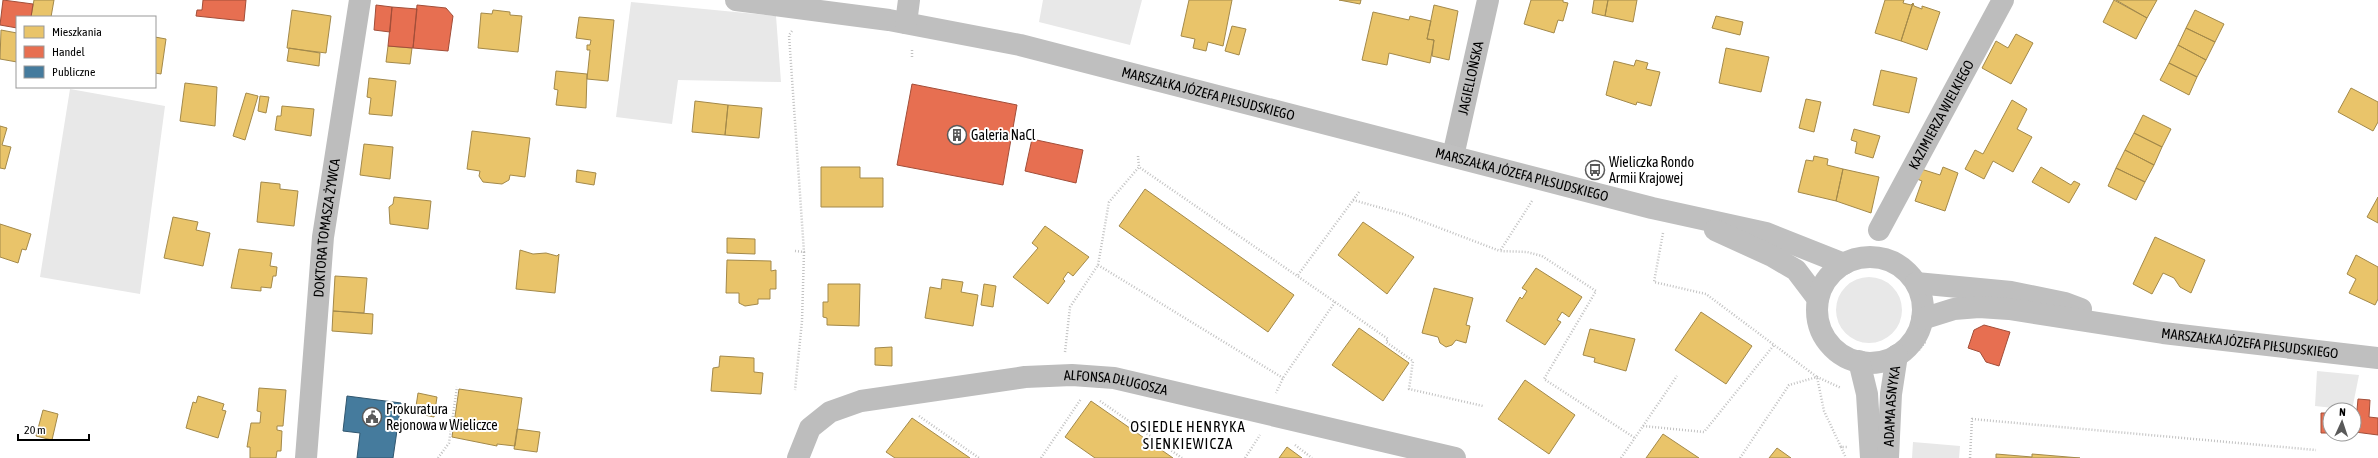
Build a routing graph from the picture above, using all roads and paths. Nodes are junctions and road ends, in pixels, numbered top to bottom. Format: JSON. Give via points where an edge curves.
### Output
{"nodes":[{"id":1,"x":360,"y":0,"type":"edge"},
{"id":2,"x":736,"y":0,"type":"edge"},
{"id":3,"x":908,"y":0,"type":"edge"},
{"id":4,"x":1488,"y":0,"type":"edge"},
{"id":5,"x":2003,"y":0,"type":"edge"},
{"id":6,"x":906,"y":23,"type":"junction"},
{"id":7,"x":794,"y":30,"type":"dead end"},
{"id":8,"x":1138,"y":156,"type":"dead end"},
{"id":9,"x":1453,"y":156,"type":"junction"},
{"id":10,"x":1139,"y":167,"type":"junction"},
{"id":11,"x":1359,"y":192,"type":"dead end"},
{"id":12,"x":1536,"y":195,"type":"dead end"},
{"id":13,"x":1353,"y":200,"type":"junction"},
{"id":14,"x":1670,"y":221,"type":"junction"},
{"id":15,"x":1879,"y":230,"type":"dead end"},
{"id":16,"x":794,"y":251,"type":"dead end"},
{"id":17,"x":1500,"y":251,"type":"junction"},
{"id":18,"x":804,"y":252,"type":"junction"},
{"id":19,"x":1098,"y":264,"type":"junction"},
{"id":20,"x":1844,"y":264,"type":"junction"},
{"id":21,"x":1298,"y":275,"type":"junction"},
{"id":22,"x":1916,"y":283,"type":"junction"},
{"id":23,"x":1818,"y":299,"type":"junction"},
{"id":24,"x":1335,"y":302,"type":"junction"},
{"id":25,"x":2123,"y":325,"type":"junction"},
{"id":26,"x":1925,"y":329,"type":"junction"},
{"id":27,"x":1774,"y":345,"type":"junction"},
{"id":28,"x":1905,"y":355,"type":"junction"},
{"id":29,"x":2378,"y":358,"type":"edge"},
{"id":30,"x":1859,"y":361,"type":"junction"},
{"id":31,"x":1677,"y":376,"type":"dead end"},
{"id":32,"x":1817,"y":377,"type":"junction"},
{"id":33,"x":1284,"y":378,"type":"junction"},
{"id":34,"x":1076,"y":380,"type":"junction"},
{"id":35,"x":457,"y":387,"type":"dead end"},
{"id":36,"x":795,"y":390,"type":"dead end"},
{"id":37,"x":1846,"y":391,"type":"dead end"},
{"id":38,"x":902,"y":395,"type":"junction"},
{"id":39,"x":1482,"y":406,"type":"dead end"},
{"id":40,"x":1263,"y":423,"type":"junction"},
{"id":41,"x":1643,"y":426,"type":"junction"},
{"id":42,"x":1635,"y":438,"type":"junction"},
{"id":43,"x":1841,"y":447,"type":"junction"},
{"id":44,"x":1845,"y":447,"type":"dead end"},
{"id":45,"x":2316,"y":450,"type":"dead end"},
{"id":46,"x":306,"y":458,"type":"edge"},
{"id":47,"x":438,"y":458,"type":"edge"},
{"id":48,"x":798,"y":458,"type":"edge"},
{"id":49,"x":979,"y":458,"type":"edge"},
{"id":50,"x":1041,"y":458,"type":"edge"},
{"id":51,"x":1182,"y":458,"type":"edge"},
{"id":52,"x":1245,"y":458,"type":"edge"},
{"id":53,"x":1455,"y":458,"type":"edge"},
{"id":54,"x":1621,"y":458,"type":"edge"},
{"id":55,"x":1740,"y":458,"type":"edge"},
{"id":56,"x":1846,"y":458,"type":"edge"},
{"id":57,"x":1871,"y":458,"type":"edge"},
{"id":58,"x":1888,"y":458,"type":"edge"},
{"id":59,"x":1970,"y":458,"type":"edge"}],
"edges":[{"from":1,"to":46,"type":"street","name":"DOKTORA TOMASZA ŻYWCA","via":[[323,237]]},
{"from":2,"to":6,"type":"main road","name":"MARSZAŁKA JÓZEFA PIŁSUDSKIEGO"},
{"from":3,"to":6,"type":"main road"},
{"from":4,"to":9,"type":"street","name":"JAGIELLOŃSKA"},
{"from":5,"to":15,"type":"street","name":"KAZIMIERZA WIELKIEGO"},
{"from":6,"to":9,"type":"main road","name":"MARSZAŁKA JÓZEFA PIŁSUDSKIEGO","via":[[1039,50]]},
{"from":7,"to":18,"type":"path","via":[[789,35]]},
{"from":8,"to":10,"type":"path"},
{"from":9,"to":14,"type":"main road","name":"MARSZAŁKA JÓZEFA PIŁSUDSKIEGO"},
{"from":10,"to":19,"type":"path","via":[[1109,202]]},
{"from":10,"to":21,"type":"path"},
{"from":11,"to":13,"type":"path"},
{"from":12,"to":17,"type":"path"},
{"from":13,"to":17,"type":"path","via":[[1403,214]]},
{"from":13,"to":21,"type":"path"},
{"from":14,"to":20,"type":"main road","name":"MARSZAŁKA JÓZEFA PIŁSUDSKIEGO","via":[[1766,233]]},
{"from":14,"to":23,"type":"main road","name":"MARSZAŁKA JÓZEFA PIŁSUDSKIEGO","via":[[1758,249],[1796,270]]},
{"from":14,"to":27,"type":"path","via":[[1654,282],[1706,294]]},
{"from":16,"to":18,"type":"path"},
{"from":17,"to":42,"type":"path","via":[[1527,252],[1542,256],[1596,291],[1544,379]]},
{"from":18,"to":36,"type":"path","via":[[802,321]]},
{"from":19,"to":33,"type":"path"},
{"from":19,"to":34,"type":"path","via":[[1070,307]]},
{"from":20,"to":22,"type":"main road","via":[[1859,258],[1876,257],[1892,262],[1906,271]]},
{"from":20,"to":23,"type":"main road","via":[[1832,273],[1823,285]]},
{"from":21,"to":24,"type":"path"},
{"from":22,"to":25,"type":"main road","name":"MARSZAŁKA JÓZEFA PIŁSUDSKIEGO","via":[[2011,292],[2065,303]]},
{"from":22,"to":26,"type":"main road","via":[[1921,295]]},
{"from":23,"to":30,"type":"main road","via":[[1817,312],[1826,338],[1834,349]]},
{"from":24,"to":33,"type":"path"},
{"from":24,"to":39,"type":"path","via":[[1388,339],[1386,342],[1413,361],[1408,389]]},
{"from":25,"to":26,"type":"main road","name":"MARSZAŁKA JÓZEFA PIŁSUDSKIEGO","via":[[1980,307],[1939,312]]},
{"from":25,"to":29,"type":"main road","name":"MARSZAŁKA JÓZEFA PIŁSUDSKIEGO","via":[[2163,333]]},
{"from":26,"to":28,"type":"path"},
{"from":26,"to":28,"type":"main road","via":[[1917,333]]},
{"from":27,"to":32,"type":"path"},
{"from":27,"to":41,"type":"path","via":[[1704,432]]},
{"from":28,"to":30,"type":"main road","via":[[1885,360]]},
{"from":28,"to":58,"type":"main road","name":"ADAMA ASNYKA","via":[[1891,394]]},
{"from":30,"to":57,"type":"main road","name":"ADAMA ASNYKA","via":[[1867,394]]},
{"from":31,"to":41,"type":"path"},
{"from":32,"to":37,"type":"path"},
{"from":32,"to":43,"type":"path","via":[[1824,411]]},
{"from":32,"to":55,"type":"path","via":[[1789,385]]},
{"from":33,"to":40,"type":"path"},
{"from":34,"to":38,"type":"street","name":"ALFONSA DŁUGOSZA","via":[[1025,377]]},
{"from":34,"to":40,"type":"street","name":"ALFONSA DŁUGOSZA","via":[[1114,378]]},
{"from":34,"to":50,"type":"path","via":[[1080,401]]},
{"from":34,"to":51,"type":"path"},
{"from":35,"to":47,"type":"path","via":[[449,443]]},
{"from":38,"to":48,"type":"street","name":"ALFONSA DŁUGOSZA","via":[[861,401],[830,412],[810,428]]},
{"from":38,"to":49,"type":"path","via":[[904,406]]},
{"from":40,"to":52,"type":"path"},
{"from":40,"to":53,"type":"street","name":"ALFONSA DŁUGOSZA"},
{"from":41,"to":42,"type":"path"},
{"from":42,"to":54,"type":"path"},
{"from":43,"to":44,"type":"path"},
{"from":43,"to":56,"type":"path"},
{"from":45,"to":59,"type":"path","via":[[1972,419]]}]}
